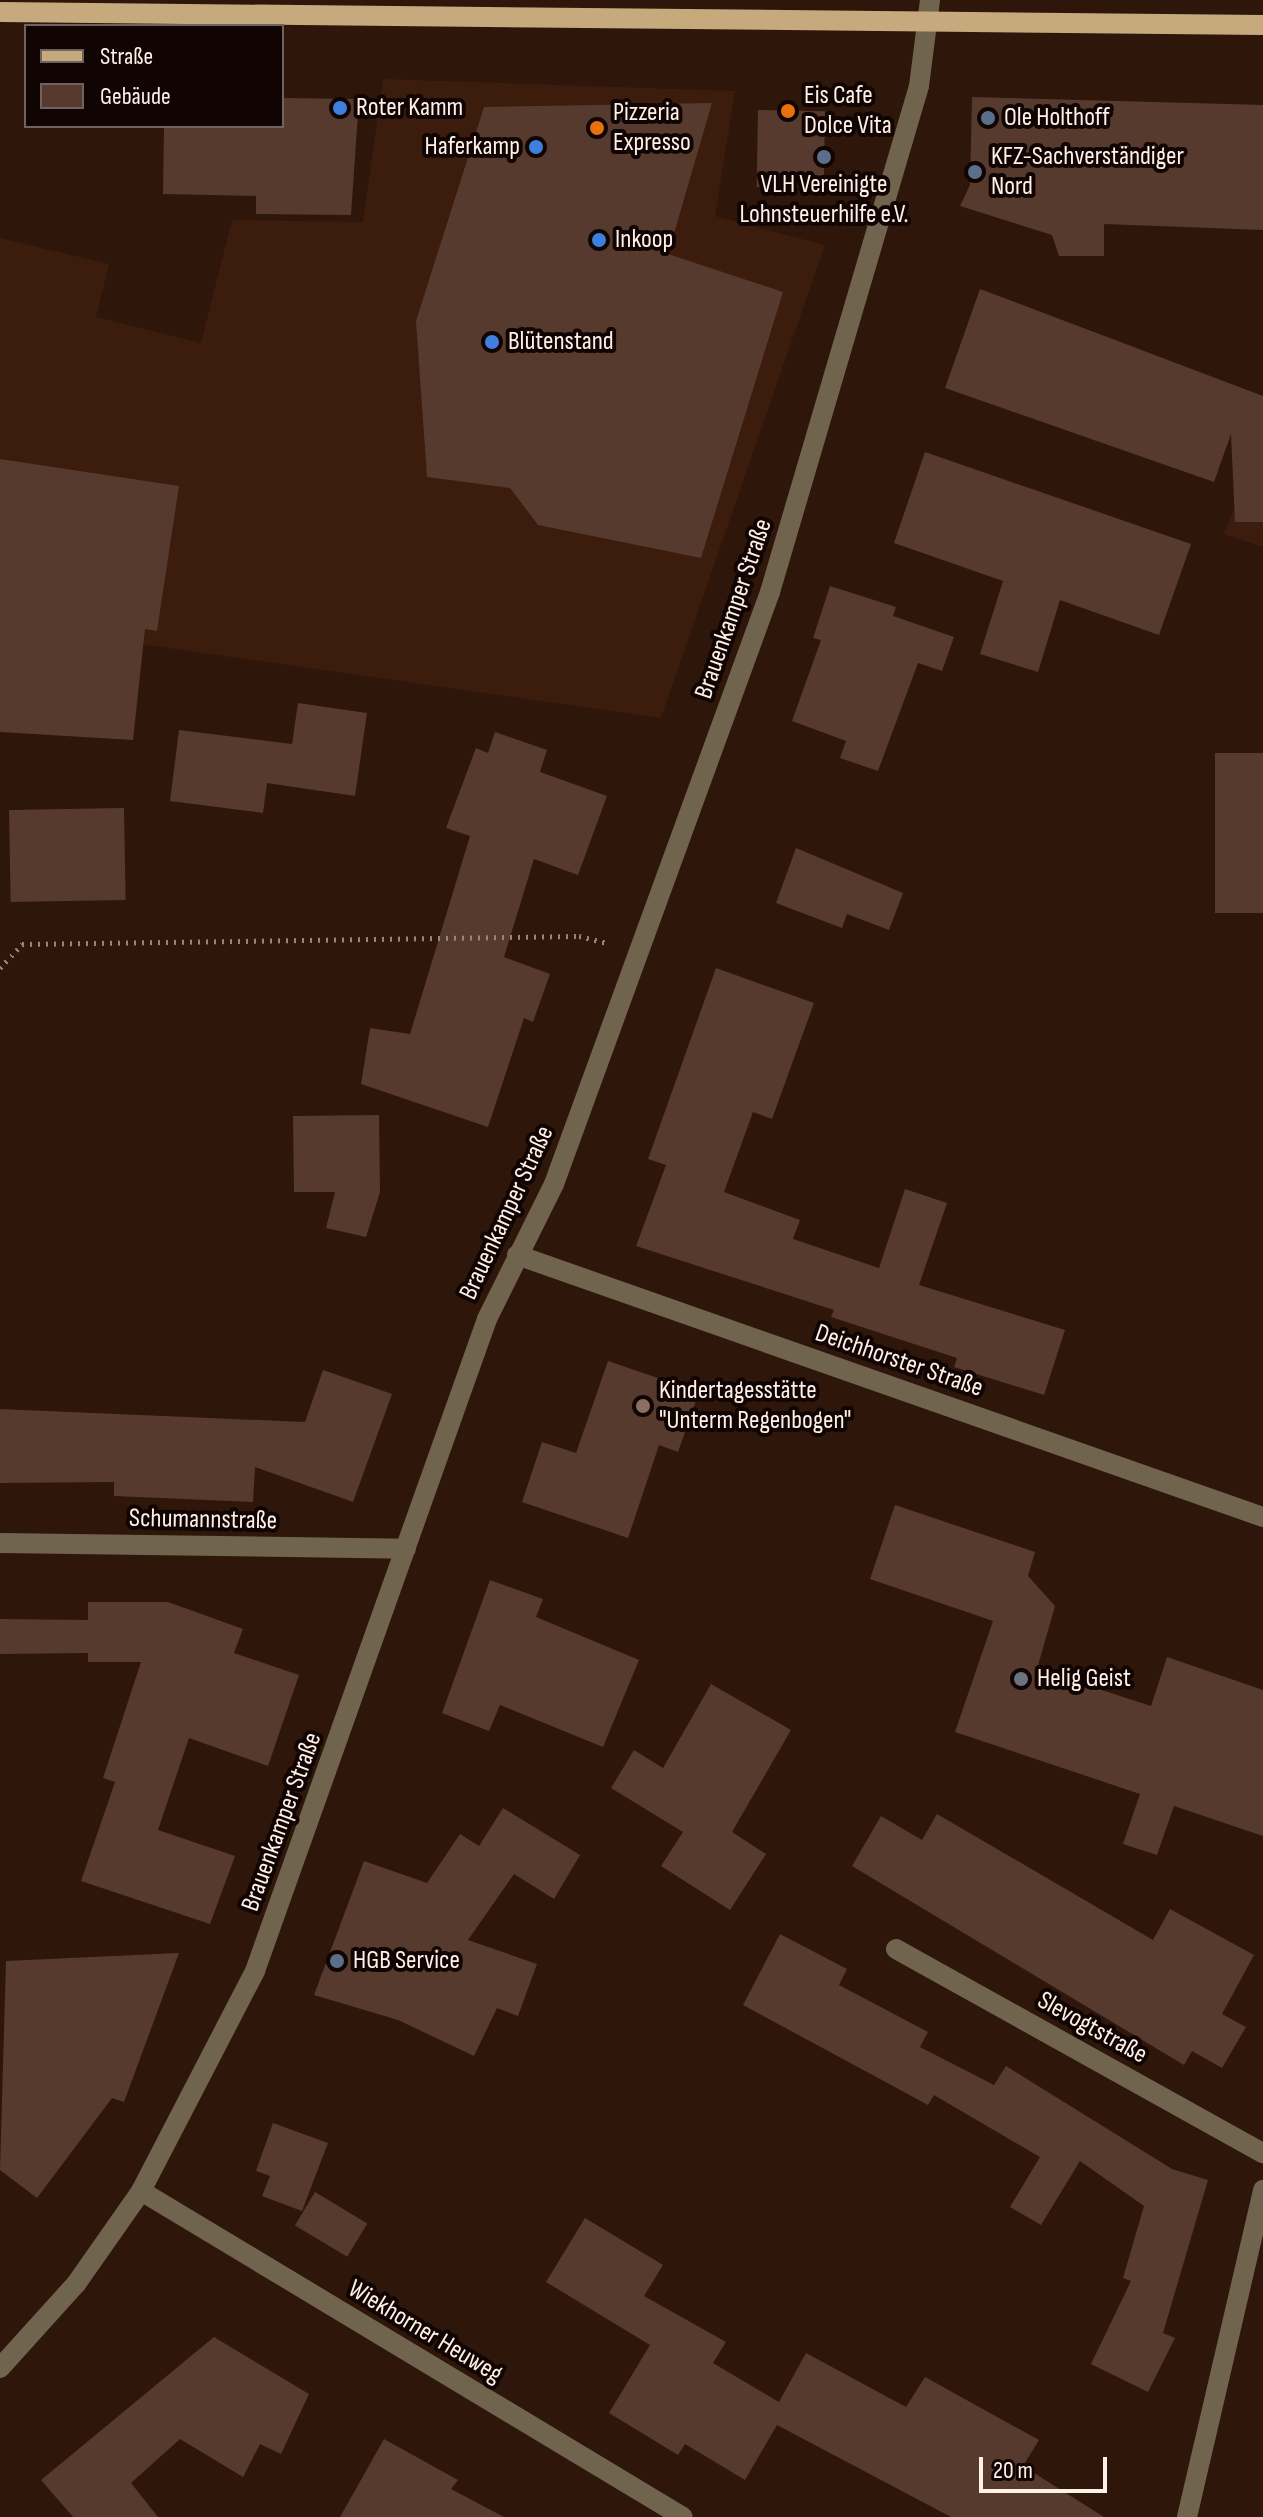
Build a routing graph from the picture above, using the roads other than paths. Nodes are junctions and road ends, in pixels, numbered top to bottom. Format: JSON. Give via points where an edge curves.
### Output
{"nodes":[{"id":1,"x":930,"y":9,"type":"edge"},
{"id":2,"x":0,"y":12,"type":"edge"},
{"id":3,"x":1263,"y":25,"type":"edge"},
{"id":4,"x":517,"y":1255,"type":"junction"},
{"id":5,"x":1263,"y":1517,"type":"edge"},
{"id":6,"x":0,"y":1543,"type":"edge"},
{"id":7,"x":406,"y":1549,"type":"junction"},
{"id":8,"x":896,"y":1949,"type":"dead end"},
{"id":9,"x":1263,"y":2153,"type":"edge"},
{"id":10,"x":1263,"y":2190,"type":"edge"},
{"id":11,"x":141,"y":2191,"type":"junction"},
{"id":12,"x":0,"y":2368,"type":"edge"},
{"id":13,"x":683,"y":2517,"type":"edge"},
{"id":14,"x":1187,"y":2517,"type":"edge"}],
"edges":[{"from":1,"to":2,"type":"main road"},
{"from":1,"to":3,"type":"main road"},
{"from":1,"to":4,"type":"street","name":"Brauenkamper Straße","via":[[919,86],[791,526],[554,1184]]},
{"from":4,"to":5,"type":"street","name":"Deichhorster Straße"},
{"from":4,"to":7,"type":"street","name":"Brauenkamper Straße"},
{"from":6,"to":7,"type":"street","name":"Schumannstraße"},
{"from":7,"to":11,"type":"street","name":"Brauenkamper Straße","via":[[255,1971]]},
{"from":8,"to":9,"type":"street","name":"Slevogtstraße"},
{"from":10,"to":14,"type":"street"},
{"from":11,"to":12,"type":"street","name":"Brauenkamper Straße","via":[[76,2284]]},
{"from":11,"to":13,"type":"street","name":"Wiekhorner Heuweg"}]}
